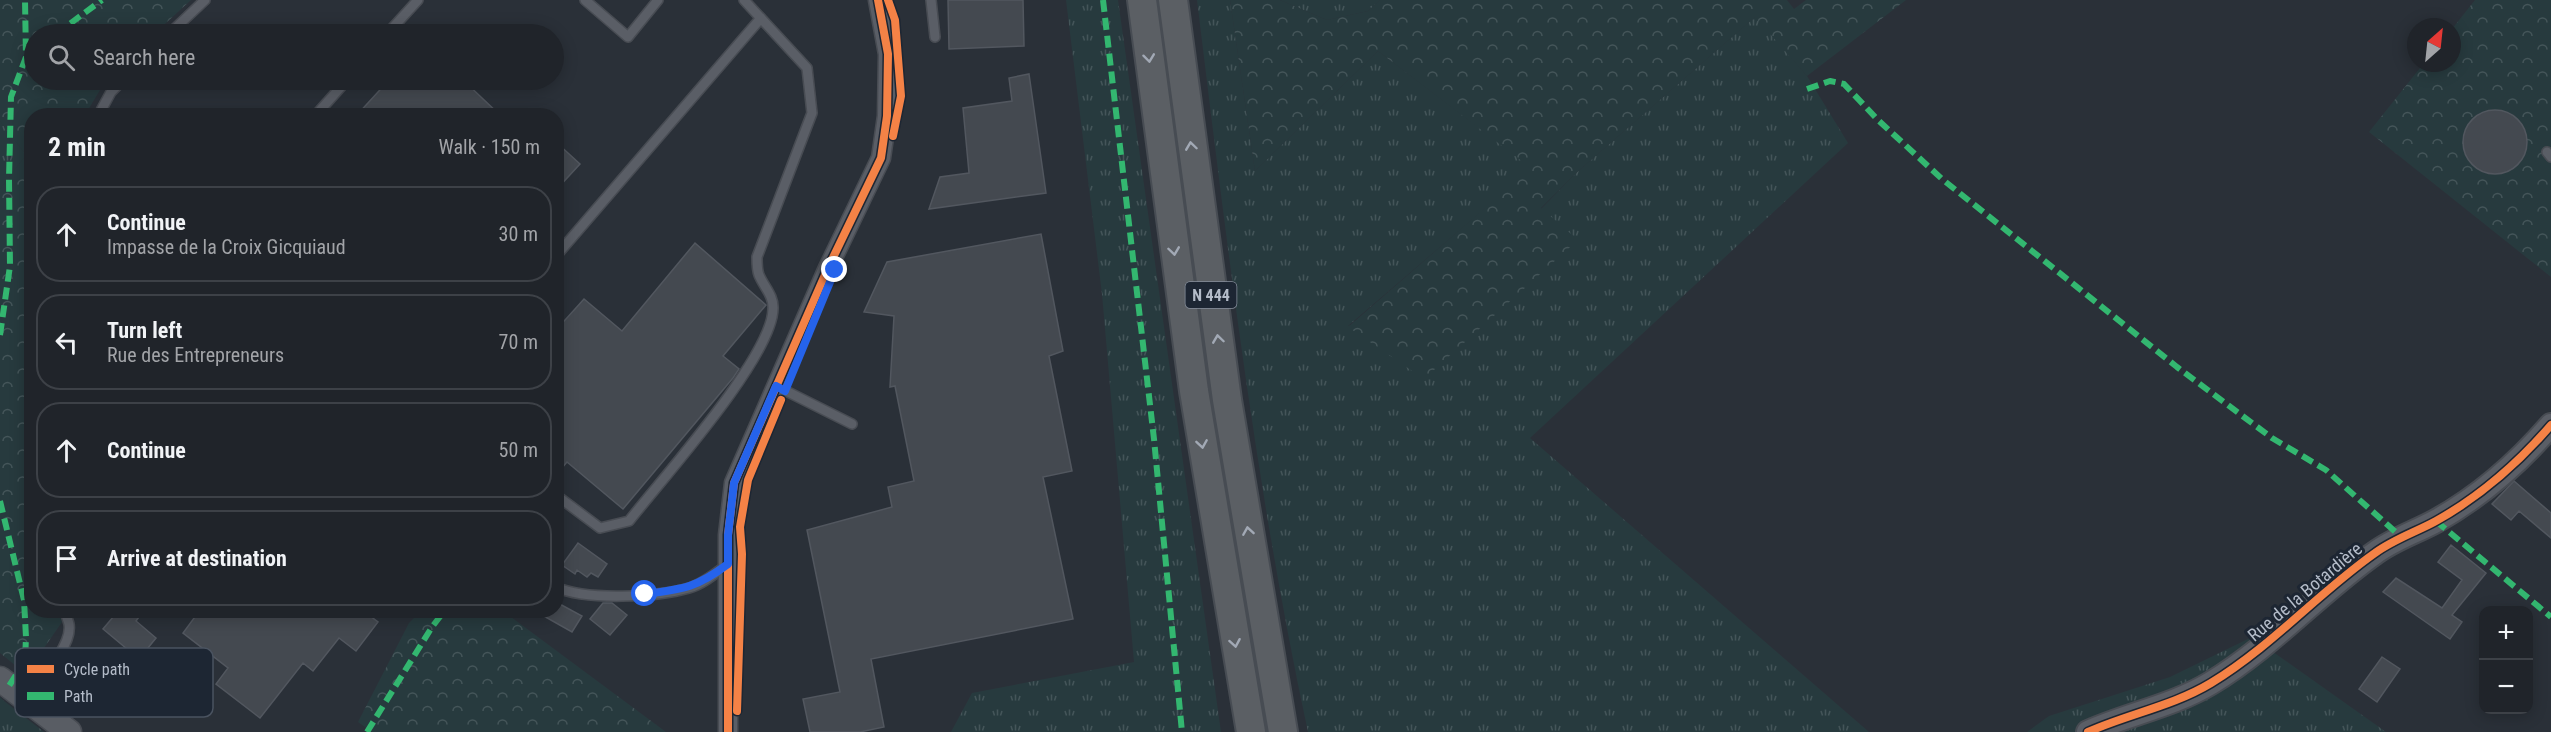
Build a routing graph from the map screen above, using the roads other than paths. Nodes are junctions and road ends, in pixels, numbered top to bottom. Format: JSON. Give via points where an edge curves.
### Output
{"nodes":[{"id":1,"x":205,"y":0,"type":"edge"},
{"id":2,"x":418,"y":0,"type":"edge"},
{"id":3,"x":585,"y":0,"type":"edge"},
{"id":4,"x":658,"y":0,"type":"edge"},
{"id":5,"x":744,"y":0,"type":"edge"},
{"id":6,"x":878,"y":0,"type":"edge"},
{"id":7,"x":931,"y":0,"type":"edge"},
{"id":8,"x":1142,"y":0,"type":"edge"},
{"id":9,"x":1173,"y":0,"type":"edge"},
{"id":10,"x":761,"y":18,"type":"junction"},
{"id":11,"x":180,"y":24,"type":"edge"},
{"id":12,"x":396,"y":24,"type":"edge"},
{"id":13,"x":934,"y":37,"type":"dead end"},
{"id":14,"x":113,"y":90,"type":"edge"},
{"id":15,"x":338,"y":90,"type":"edge"},
{"id":16,"x":102,"y":108,"type":"edge"},
{"id":17,"x":322,"y":108,"type":"edge"},
{"id":18,"x":564,"y":247,"type":"edge"},
{"id":19,"x":776,"y":386,"type":"junction"},
{"id":20,"x":852,"y":424,"type":"dead end"},
{"id":21,"x":2551,"y":425,"type":"edge"},
{"id":22,"x":564,"y":501,"type":"edge"},
{"id":23,"x":728,"y":564,"type":"junction"},
{"id":24,"x":564,"y":589,"type":"edge"},
{"id":25,"x":67,"y":618,"type":"edge"},
{"id":26,"x":63,"y":648,"type":"edge"},
{"id":27,"x":0,"y":679,"type":"edge"},
{"id":28,"x":15,"y":690,"type":"edge"},
{"id":29,"x":50,"y":717,"type":"edge"},
{"id":30,"x":69,"y":732,"type":"edge"},
{"id":31,"x":728,"y":732,"type":"edge"},
{"id":32,"x":1251,"y":732,"type":"edge"},
{"id":33,"x":1283,"y":732,"type":"edge"},
{"id":34,"x":2088,"y":732,"type":"edge"}],
"edges":[{"from":1,"to":11,"type":"lane"},
{"from":2,"to":12,"type":"lane"},
{"from":3,"to":4,"type":"lane","via":[[628,37]]},
{"from":5,"to":10,"type":"lane"},
{"from":6,"to":19,"type":"street","via":[[888,54],[887,116],[881,158]]},
{"from":7,"to":13,"type":"lane"},
{"from":8,"to":32,"type":"highway","number":"N 444","one_way":true,"via":[[1192,381]]},
{"from":33,"to":9,"type":"highway","number":"N 444","one_way":true,"via":[[1227,400]]},
{"from":10,"to":18,"type":"lane"},
{"from":10,"to":22,"type":"lane","via":[[807,68],[812,113],[756,257],[774,309],[768,329],[743,377],[629,520],[600,528]]},
{"from":14,"to":16,"type":"lane"},
{"from":15,"to":17,"type":"lane"},
{"from":19,"to":20,"type":"lane"},
{"from":19,"to":23,"type":"street","via":[[734,483]]},
{"from":21,"to":34,"type":"street","name":"Rue de la Botardière","via":[[2500,477],[2436,521],[2377,551],[2246,661],[2172,702]]},
{"from":23,"to":24,"type":"lane","via":[[708,579],[678,590],[596,597]]},
{"from":23,"to":31,"type":"street"},
{"from":25,"to":26,"type":"lane","via":[[70,626]]},
{"from":27,"to":28,"type":"main road"},
{"from":29,"to":30,"type":"main road"}]}
